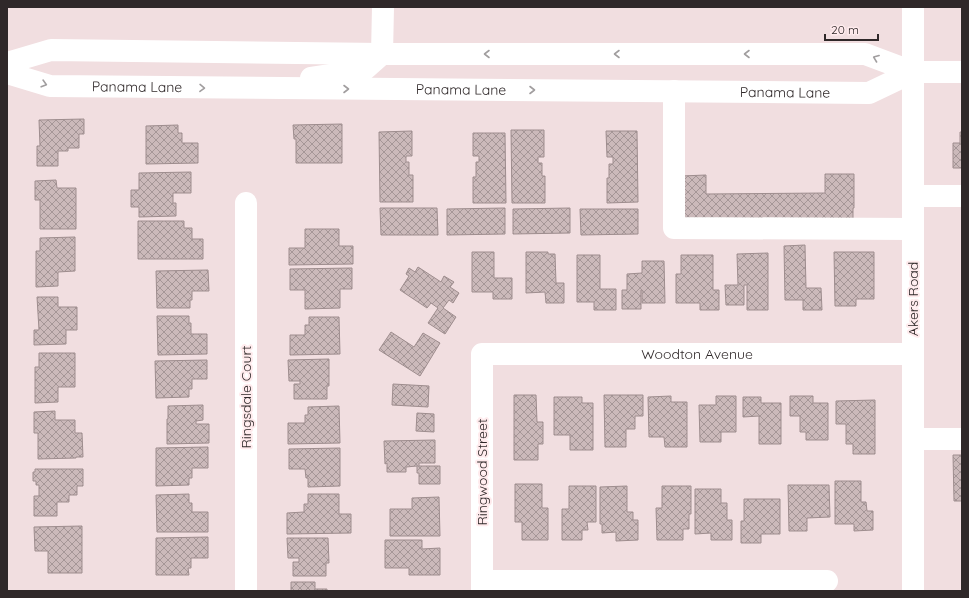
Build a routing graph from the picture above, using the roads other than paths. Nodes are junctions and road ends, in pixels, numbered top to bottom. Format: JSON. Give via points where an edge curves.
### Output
{"nodes":[{"id":1,"x":383,"y":7,"type":"edge"},
{"id":2,"x":912,"y":7,"type":"edge"},
{"id":3,"x":382,"y":54,"type":"junction"},
{"id":4,"x":7,"y":64,"type":"edge"},
{"id":5,"x":912,"y":72,"type":"junction"},
{"id":6,"x":962,"y":72,"type":"edge"},
{"id":7,"x":7,"y":73,"type":"edge"},
{"id":8,"x":235,"y":88,"type":"junction"},
{"id":9,"x":674,"y":91,"type":"junction"},
{"id":10,"x":912,"y":196,"type":"junction"},
{"id":11,"x":962,"y":196,"type":"edge"},
{"id":12,"x":246,"y":203,"type":"dead end"},
{"id":13,"x":912,"y":229,"type":"junction"},
{"id":14,"x":482,"y":354,"type":"joint"},
{"id":15,"x":912,"y":354,"type":"junction"},
{"id":16,"x":912,"y":439,"type":"junction"},
{"id":17,"x":962,"y":439,"type":"edge"},
{"id":18,"x":827,"y":581,"type":"dead end"},
{"id":19,"x":482,"y":586,"type":"edge"},
{"id":20,"x":246,"y":591,"type":"edge"},
{"id":21,"x":912,"y":591,"type":"edge"}],
"edges":[{"from":1,"to":3,"type":"street"},
{"from":2,"to":5,"type":"street","name":"Akers Road"},
{"from":3,"to":4,"type":"street","name":"Panama Lane","via":[[51,50]]},
{"from":5,"to":3,"type":"street","name":"Panama Lane","one_way":true,"via":[[865,54]]},
{"from":3,"to":8,"type":"street","via":[[364,70]]},
{"from":5,"to":6,"type":"street","name":"Panama Lane"},
{"from":5,"to":9,"type":"street","name":"Panama Lane","via":[[869,93]]},
{"from":5,"to":10,"type":"street","name":"Akers Road"},
{"from":7,"to":8,"type":"street","name":"Panama Lane","one_way":true,"via":[[50,86]]},
{"from":8,"to":9,"type":"street","name":"Panama Lane","one_way":true},
{"from":9,"to":13,"type":"street","via":[[674,228]]},
{"from":10,"to":11,"type":"street"},
{"from":10,"to":13,"type":"street","name":"Akers Road"},
{"from":12,"to":20,"type":"street","name":"Ringsdale Court"},
{"from":13,"to":15,"type":"street","name":"Akers Road"},
{"from":14,"to":15,"type":"street","name":"Woodton Avenue"},
{"from":14,"to":19,"type":"street","name":"Ringwood Street"},
{"from":15,"to":16,"type":"street","name":"Akers Road"},
{"from":16,"to":17,"type":"street"},
{"from":16,"to":21,"type":"street","name":"Akers Road"},
{"from":18,"to":19,"type":"street"}]}
